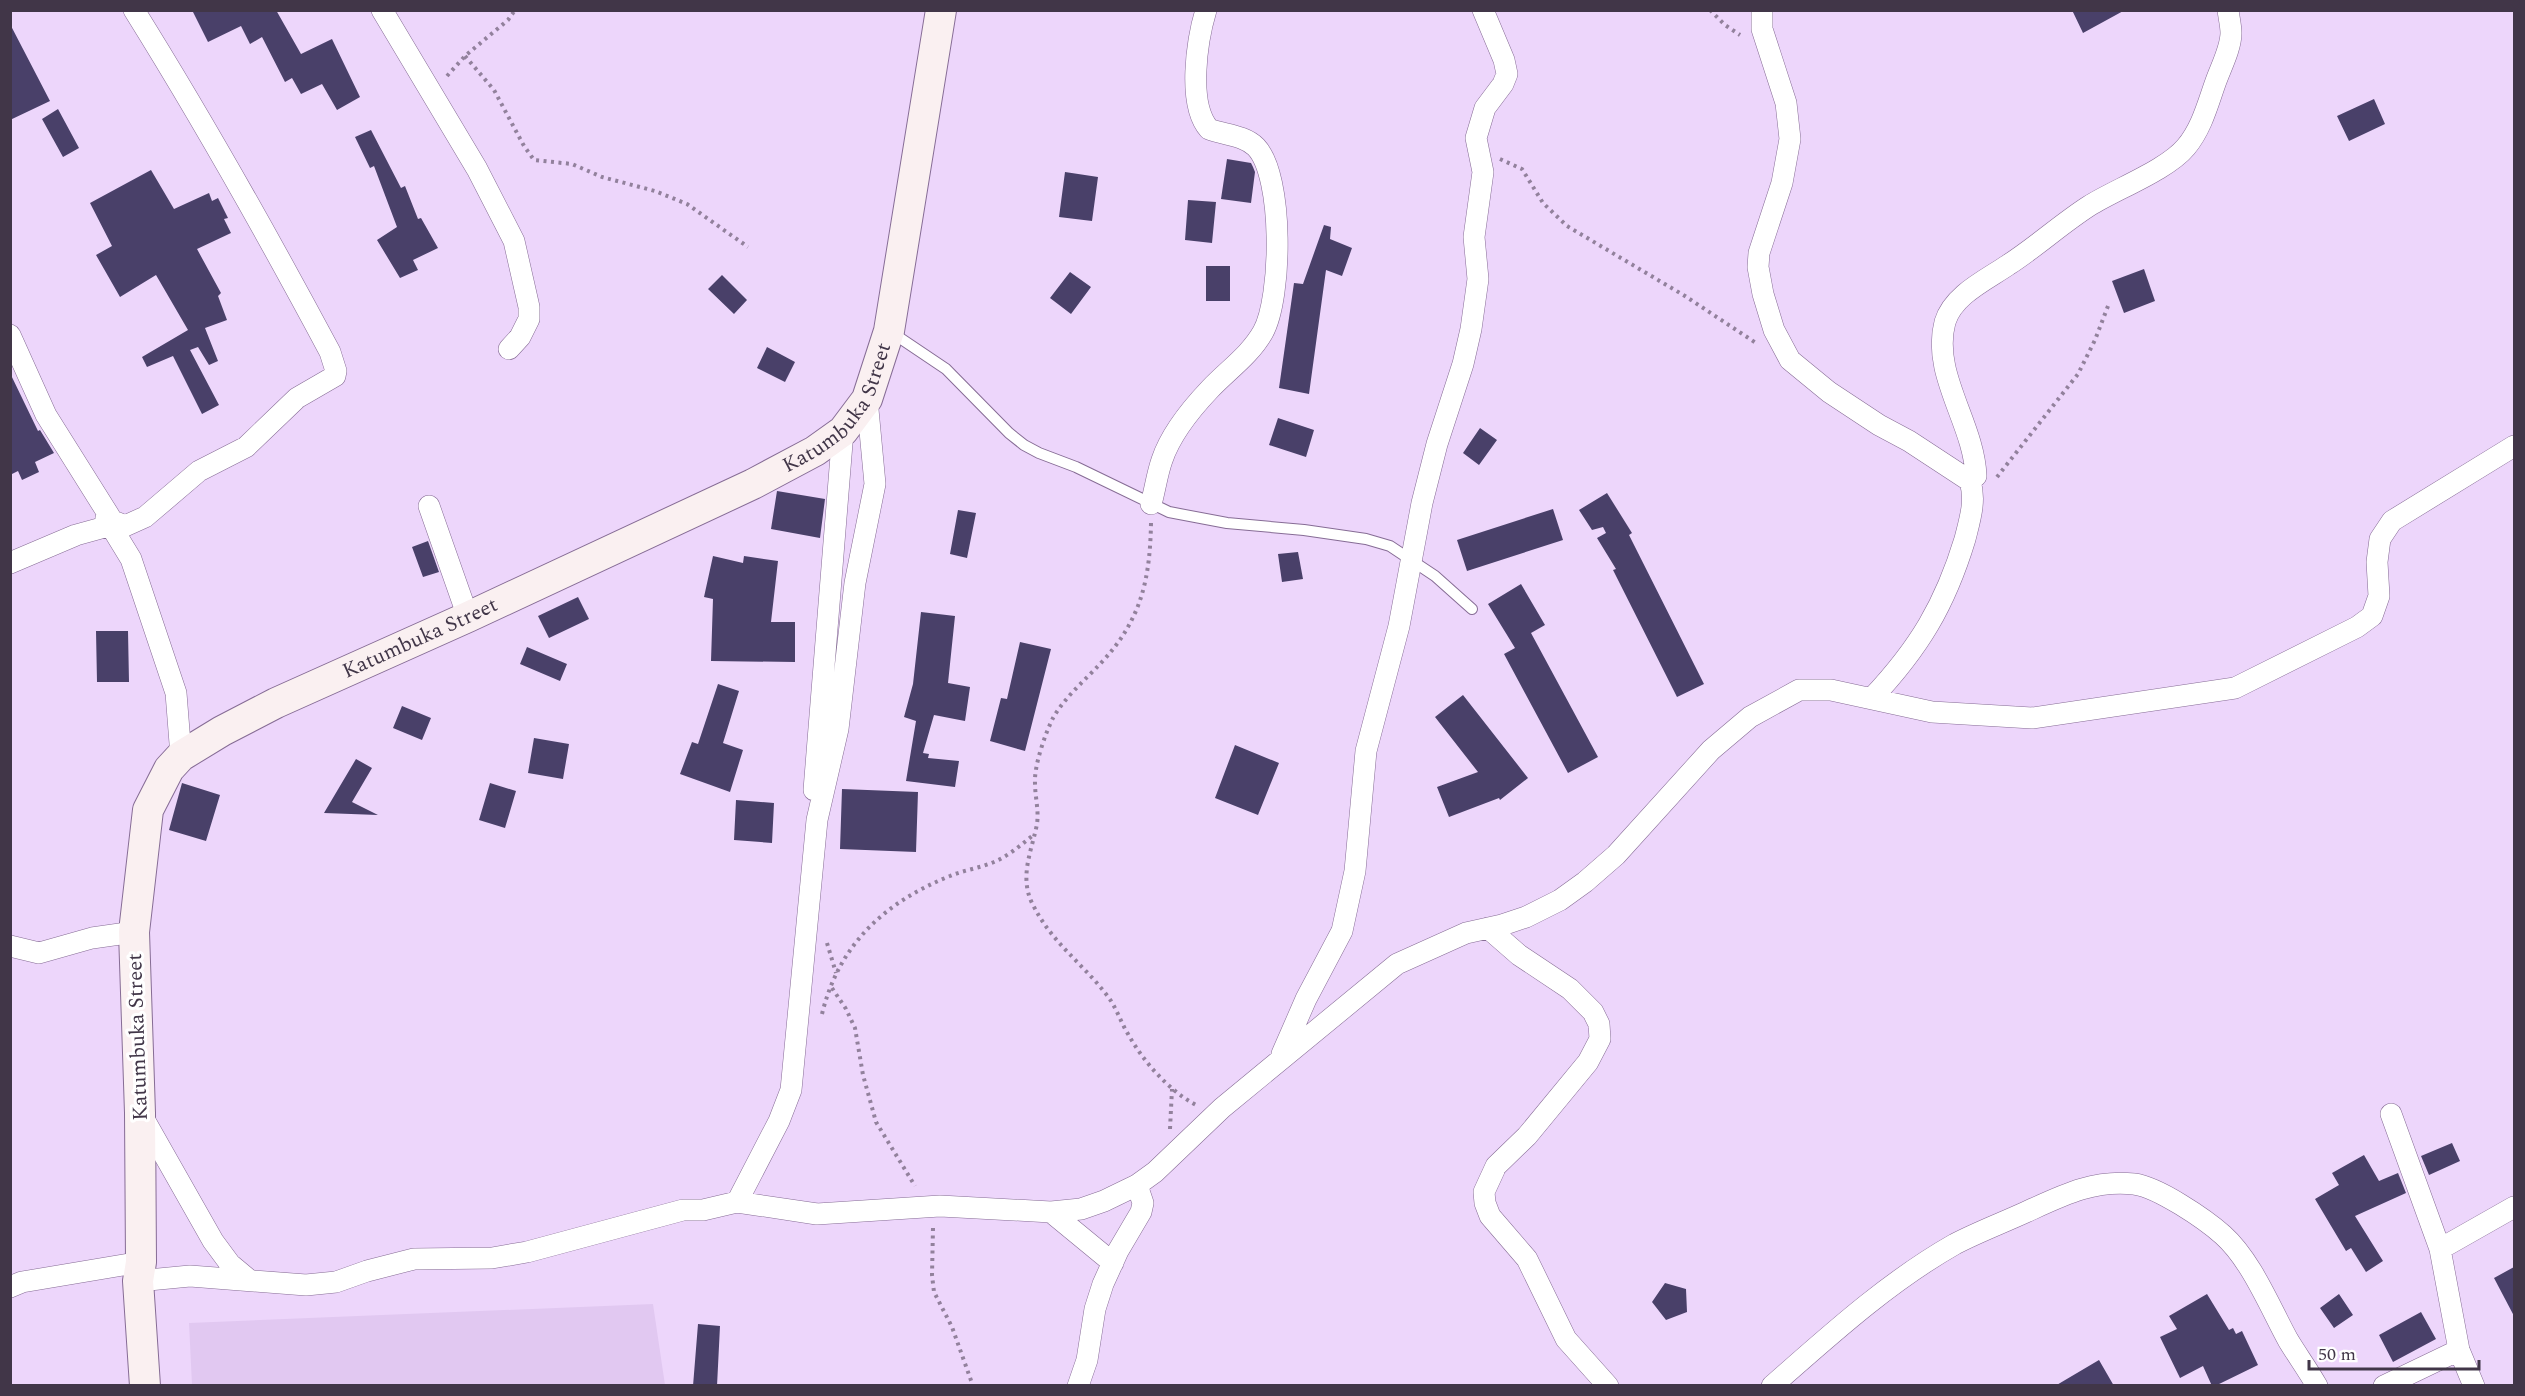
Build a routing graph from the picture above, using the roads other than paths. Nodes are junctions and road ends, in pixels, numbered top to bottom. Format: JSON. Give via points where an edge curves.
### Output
{"nodes":[{"id":1,"x":134,"y":10,"type":"edge"},
{"id":2,"x":382,"y":10,"type":"edge"},
{"id":3,"x":941,"y":10,"type":"edge"},
{"id":4,"x":1206,"y":10,"type":"edge"},
{"id":5,"x":1483,"y":10,"type":"edge"},
{"id":6,"x":1762,"y":10,"type":"edge"},
{"id":7,"x":2228,"y":10,"type":"edge"},
{"id":8,"x":888,"y":331,"type":"junction"},
{"id":9,"x":12,"y":342,"type":"edge"},
{"id":10,"x":510,"y":349,"type":"dead end"},
{"id":11,"x":867,"y":399,"type":"junction"},
{"id":12,"x":843,"y":431,"type":"junction"},
{"id":13,"x":2514,"y":446,"type":"edge"},
{"id":14,"x":1970,"y":481,"type":"junction"},
{"id":15,"x":1151,"y":504,"type":"junction"},
{"id":16,"x":429,"y":506,"type":"dead end"},
{"id":17,"x":106,"y":518,"type":"junction"},
{"id":18,"x":1412,"y":559,"type":"junction"},
{"id":19,"x":10,"y":563,"type":"edge"},
{"id":20,"x":1472,"y":609,"type":"dead end"},
{"id":21,"x":468,"y":617,"type":"junction"},
{"id":22,"x":1872,"y":698,"type":"junction"},
{"id":23,"x":182,"y":756,"type":"junction"},
{"id":24,"x":1488,"y":928,"type":"junction"},
{"id":25,"x":135,"y":932,"type":"junction"},
{"id":26,"x":10,"y":946,"type":"edge"},
{"id":27,"x":39,"y":953,"type":"junction"},
{"id":28,"x":10,"y":963,"type":"edge"},
{"id":29,"x":1279,"y":1059,"type":"junction"},
{"id":30,"x":141,"y":1113,"type":"junction"},
{"id":31,"x":2391,"y":1114,"type":"dead end"},
{"id":32,"x":1137,"y":1185,"type":"junction"},
{"id":33,"x":737,"y":1202,"type":"junction"},
{"id":34,"x":2514,"y":1207,"type":"edge"},
{"id":35,"x":1051,"y":1212,"type":"junction"},
{"id":36,"x":2440,"y":1250,"type":"junction"},
{"id":37,"x":1113,"y":1263,"type":"junction"},
{"id":38,"x":140,"y":1271,"type":"junction"},
{"id":39,"x":248,"y":1279,"type":"junction"},
{"id":40,"x":10,"y":1287,"type":"edge"},
{"id":41,"x":2459,"y":1350,"type":"junction"},
{"id":42,"x":145,"y":1386,"type":"edge"},
{"id":43,"x":1078,"y":1386,"type":"edge"},
{"id":44,"x":1608,"y":1386,"type":"edge"},
{"id":45,"x":1772,"y":1386,"type":"edge"},
{"id":46,"x":2317,"y":1386,"type":"edge"},
{"id":47,"x":2385,"y":1386,"type":"edge"},
{"id":48,"x":2474,"y":1386,"type":"edge"}],
"edges":[{"from":1,"to":17,"type":"street","via":[[263,228],[330,352],[336,371],[331,380],[291,403],[256,440],[194,475],[140,520],[125,526]]},
{"from":2,"to":10,"type":"street","via":[[514,241],[529,319]]},
{"from":3,"to":8,"type":"main road","name":"Katumbuka Street"},
{"from":4,"to":15,"type":"street","via":[[1196,69],[1200,111],[1209,129],[1253,144],[1264,159],[1275,215],[1276,293],[1262,334],[1176,431],[1162,459]]},
{"from":5,"to":18,"type":"street","via":[[1507,74],[1483,113],[1476,138],[1483,181],[1474,237],[1478,279],[1471,329],[1437,444]]},
{"from":6,"to":14,"type":"street","via":[[1762,29],[1786,103],[1790,139],[1782,183],[1759,253],[1762,294],[1773,330],[1791,360],[1845,402]]},
{"from":7,"to":14,"type":"street","via":[[2232,34],[2201,123],[2186,148],[2085,208],[1952,307],[1943,331],[1942,357],[1972,442],[1976,476]]},
{"from":8,"to":11,"type":"main road","name":"Katumbuka Street"},
{"from":8,"to":15,"type":"lane","via":[[946,369],[1024,445]]},
{"from":9,"to":17,"type":"street","via":[[46,415],[110,517]]},
{"from":11,"to":12,"type":"main road","name":"Katumbuka Street"},
{"from":11,"to":33,"type":"street","via":[[875,484],[855,583],[838,729],[817,820],[793,1079],[788,1102]]},
{"from":12,"to":21,"type":"main road","name":"Katumbuka Street","via":[[815,451],[753,484]]},
{"from":12,"to":33,"type":"street","via":[[789,1088]]},
{"from":13,"to":22,"type":"street","via":[[2392,521],[2380,539],[2379,596],[2373,616],[2235,688],[2032,718],[1932,712]]},
{"from":14,"to":22,"type":"street","via":[[1974,495],[1972,511],[1936,615],[1899,669]]},
{"from":15,"to":18,"type":"lane","via":[[1189,517],[1366,539],[1390,546]]},
{"from":16,"to":21,"type":"street"},
{"from":17,"to":19,"type":"street","via":[[105,527]]},
{"from":17,"to":23,"type":"street","via":[[131,559],[155,627],[176,693]]},
{"from":18,"to":20,"type":"lane"},
{"from":18,"to":29,"type":"street","via":[[1366,751],[1355,871],[1342,931]]},
{"from":21,"to":23,"type":"main road","name":"Katumbuka Street","via":[[276,703]]},
{"from":22,"to":24,"type":"street","via":[[1804,689],[1771,704],[1750,717],[1694,766],[1616,855],[1585,882],[1526,917]]},
{"from":23,"to":25,"type":"main road","name":"Katumbuka Street","via":[[169,769],[148,810]]},
{"from":24,"to":29,"type":"street","via":[[1466,933],[1398,964]]},
{"from":24,"to":44,"type":"street","via":[[1519,955],[1570,989],[1593,1012],[1599,1024],[1600,1040],[1588,1062],[1527,1136],[1496,1166],[1484,1192],[1490,1216],[1527,1259],[1566,1339]]},
{"from":25,"to":27,"type":"street","via":[[92,938]]},
{"from":25,"to":30,"type":"main road","name":"Katumbuka Street"},
{"from":26,"to":27,"type":"street"},
{"from":27,"to":28,"type":"street"},
{"from":29,"to":32,"type":"street"},
{"from":30,"to":38,"type":"main road","name":"Katumbuka Street"},
{"from":30,"to":39,"type":"street","via":[[213,1241],[230,1264]]},
{"from":31,"to":36,"type":"street"},
{"from":32,"to":35,"type":"street","via":[[1081,1209]]},
{"from":32,"to":37,"type":"street","via":[[1143,1203],[1141,1212]]},
{"from":33,"to":35,"type":"street","via":[[817,1214],[925,1207]]},
{"from":33,"to":39,"type":"street","via":[[683,1210],[510,1256],[414,1259],[336,1282],[306,1285]]},
{"from":34,"to":36,"type":"street"},
{"from":35,"to":37,"type":"street"},
{"from":36,"to":41,"type":"street"},
{"from":37,"to":43,"type":"street","via":[[1095,1309],[1087,1360]]},
{"from":38,"to":39,"type":"street"},
{"from":38,"to":40,"type":"street","via":[[22,1282]]},
{"from":38,"to":42,"type":"main road","name":"Katumbuka Street"},
{"from":41,"to":47,"type":"street"},
{"from":41,"to":48,"type":"street"},
{"from":45,"to":46,"type":"street","via":[[1868,1303],[1953,1246],[2068,1192],[2116,1183],[2145,1186],[2192,1212],[2225,1237]]}]}
